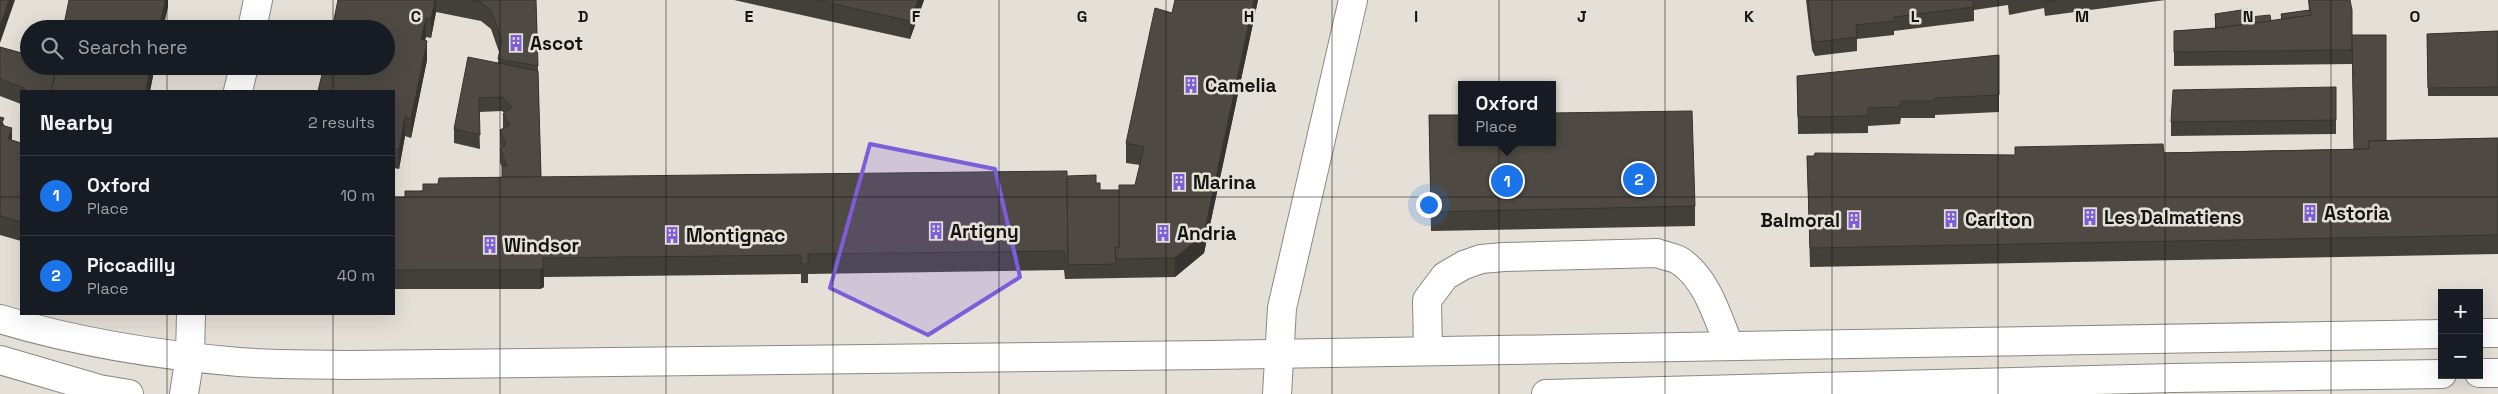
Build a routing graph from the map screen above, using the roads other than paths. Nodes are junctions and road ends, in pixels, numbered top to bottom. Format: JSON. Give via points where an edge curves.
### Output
{"nodes":[{"id":1,"x":258,"y":0,"type":"edge"},
{"id":2,"x":1353,"y":0,"type":"edge"},
{"id":3,"x":254,"y":20,"type":"edge"},
{"id":4,"x":242,"y":75,"type":"edge"},
{"id":5,"x":238,"y":90,"type":"edge"},
{"id":6,"x":191,"y":315,"type":"edge"},
{"id":7,"x":0,"y":319,"type":"edge"},
{"id":8,"x":2483,"y":333,"type":"edge"},
{"id":9,"x":2498,"y":333,"type":"edge"},
{"id":10,"x":2438,"y":334,"type":"edge"},
{"id":11,"x":1729,"y":345,"type":"junction"},
{"id":12,"x":1428,"y":350,"type":"junction"},
{"id":13,"x":1279,"y":354,"type":"junction"},
{"id":14,"x":190,"y":356,"type":"junction"},
{"id":15,"x":0,"y":360,"type":"edge"},
{"id":16,"x":2483,"y":373,"type":"edge"},
{"id":17,"x":2498,"y":373,"type":"edge"},
{"id":18,"x":2439,"y":381,"type":"edge"},
{"id":19,"x":129,"y":394,"type":"edge"},
{"id":20,"x":184,"y":394,"type":"edge"},
{"id":21,"x":1277,"y":394,"type":"edge"},
{"id":22,"x":1546,"y":394,"type":"edge"}],
"edges":[{"from":1,"to":3,"type":"street"},
{"from":2,"to":13,"type":"street","via":[[1282,308]]},
{"from":4,"to":5,"type":"street"},
{"from":6,"to":14,"type":"street"},
{"from":7,"to":14,"type":"street","via":[[45,333],[108,346]]},
{"from":8,"to":9,"type":"street"},
{"from":10,"to":11,"type":"street"},
{"from":11,"to":12,"type":"street"},
{"from":11,"to":12,"type":"street","via":[[1696,275],[1679,260],[1657,253],[1504,257],[1464,265],[1445,276],[1427,300]]},
{"from":12,"to":13,"type":"street"},
{"from":13,"to":14,"type":"street","via":[[349,365],[240,362]]},
{"from":13,"to":21,"type":"street"},
{"from":14,"to":20,"type":"street"},
{"from":15,"to":19,"type":"street","via":[[99,389]]},
{"from":16,"to":17,"type":"street"},
{"from":18,"to":22,"type":"street","via":[[2173,378]]}]}
